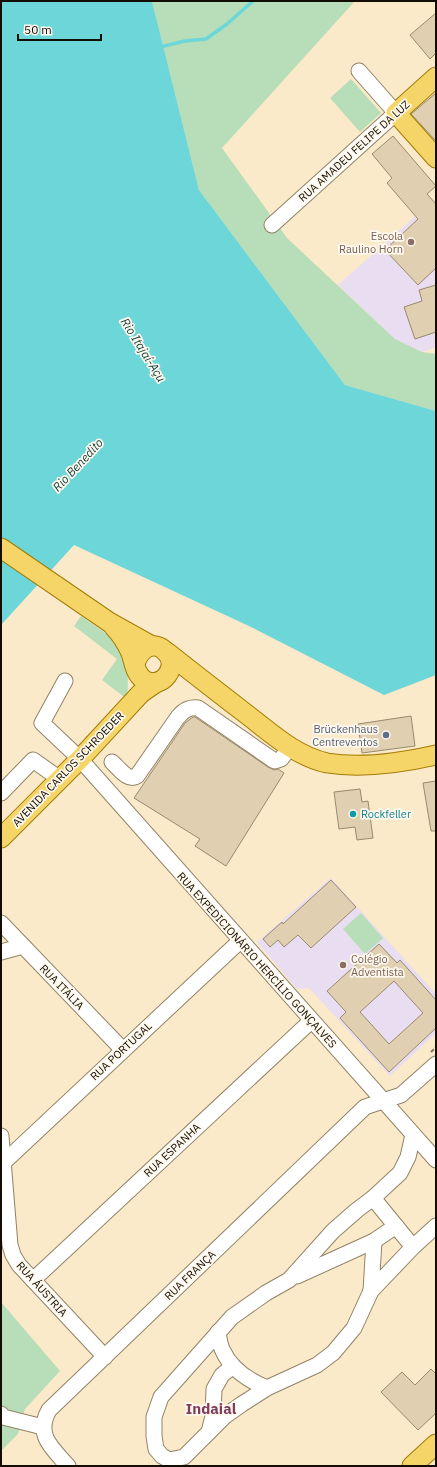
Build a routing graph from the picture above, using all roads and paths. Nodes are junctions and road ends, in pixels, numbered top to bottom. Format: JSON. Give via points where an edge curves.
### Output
{"nodes":[{"id":1,"x":359,"y":71,"type":"dead end"},
{"id":2,"x":436,"y":77,"type":"edge"},
{"id":3,"x":396,"y":113,"type":"junction"},
{"id":4,"x":436,"y":158,"type":"edge"},
{"id":5,"x":272,"y":225,"type":"dead end"},
{"id":6,"x":1,"y":548,"type":"edge"},
{"id":7,"x":109,"y":622,"type":"junction"},
{"id":8,"x":160,"y":650,"type":"junction"},
{"id":9,"x":136,"y":667,"type":"junction"},
{"id":10,"x":65,"y":681,"type":"dead end"},
{"id":11,"x":160,"y":681,"type":"junction"},
{"id":12,"x":212,"y":688,"type":"junction"},
{"id":13,"x":134,"y":700,"type":"junction"},
{"id":14,"x":290,"y":747,"type":"junction"},
{"id":15,"x":436,"y":755,"type":"edge"},
{"id":16,"x":80,"y":760,"type":"junction"},
{"id":17,"x":112,"y":762,"type":"dead end"},
{"id":18,"x":60,"y":779,"type":"junction"},
{"id":19,"x":1,"y":793,"type":"edge"},
{"id":20,"x":1,"y":838,"type":"edge"},
{"id":21,"x":1,"y":924,"type":"edge"},
{"id":22,"x":240,"y":940,"type":"junction"},
{"id":23,"x":23,"y":946,"type":"junction"},
{"id":24,"x":1,"y":952,"type":"edge"},
{"id":25,"x":311,"y":1020,"type":"junction"},
{"id":26,"x":123,"y":1050,"type":"junction"},
{"id":27,"x":436,"y":1064,"type":"edge"},
{"id":28,"x":383,"y":1101,"type":"junction"},
{"id":29,"x":413,"y":1135,"type":"junction"},
{"id":30,"x":1,"y":1136,"type":"edge"},
{"id":31,"x":436,"y":1160,"type":"edge"},
{"id":32,"x":3,"y":1163,"type":"junction"},
{"id":33,"x":373,"y":1198,"type":"junction"},
{"id":34,"x":396,"y":1226,"type":"junction"},
{"id":35,"x":436,"y":1226,"type":"edge"},
{"id":36,"x":374,"y":1241,"type":"junction"},
{"id":37,"x":413,"y":1247,"type":"junction"},
{"id":38,"x":33,"y":1280,"type":"junction"},
{"id":39,"x":289,"y":1280,"type":"junction"},
{"id":40,"x":371,"y":1291,"type":"junction"},
{"id":41,"x":218,"y":1332,"type":"junction"},
{"id":42,"x":105,"y":1357,"type":"junction"},
{"id":43,"x":233,"y":1366,"type":"junction"},
{"id":44,"x":267,"y":1388,"type":"junction"},
{"id":45,"x":1,"y":1414,"type":"edge"},
{"id":46,"x":43,"y":1427,"type":"junction"},
{"id":47,"x":209,"y":1432,"type":"junction"},
{"id":48,"x":436,"y":1444,"type":"edge"},
{"id":49,"x":68,"y":1466,"type":"edge"},
{"id":50,"x":412,"y":1466,"type":"edge"}],
"edges":[{"from":1,"to":3,"type":"street"},
{"from":2,"to":3,"type":"main road","name":"RUA AMADEU FELIPE DA LUZ"},
{"from":3,"to":4,"type":"main road"},
{"from":3,"to":5,"type":"street","name":"RUA AMADEU FELIPE DA LUZ"},
{"from":6,"to":7,"type":"main road"},
{"from":7,"to":8,"type":"main road"},
{"from":7,"to":9,"type":"main road","via":[[124,641]]},
{"from":8,"to":9,"type":"main road","via":[[146,648],[140,652]]},
{"from":8,"to":11,"type":"main road","via":[[172,665]]},
{"from":8,"to":12,"type":"main road"},
{"from":9,"to":11,"type":"main road","via":[[145,680]]},
{"from":9,"to":13,"type":"main road","via":[[137,690]]},
{"from":10,"to":16,"type":"street","name":"RUA EXPEDICIONÁRIO HERCÍLIO GONÇALVES","via":[[42,723]]},
{"from":11,"to":12,"type":"main road","via":[[188,679]]},
{"from":11,"to":13,"type":"main road","name":"AVENIDA CARLOS SCHROEDER"},
{"from":12,"to":14,"type":"main road"},
{"from":13,"to":16,"type":"main road","name":"AVENIDA CARLOS SCHROEDER"},
{"from":14,"to":15,"type":"main road","via":[[327,762],[366,766]]},
{"from":14,"to":17,"type":"street","via":[[281,759],[275,761],[198,708],[191,708],[178,717],[137,776],[129,778]]},
{"from":16,"to":18,"type":"main road","name":"AVENIDA CARLOS SCHROEDER"},
{"from":16,"to":22,"type":"street","name":"RUA EXPEDICIONÁRIO HERCÍLIO GONÇALVES"},
{"from":18,"to":19,"type":"street","via":[[33,760]]},
{"from":18,"to":20,"type":"main road","name":"AVENIDA CARLOS SCHROEDER"},
{"from":21,"to":23,"type":"street","name":"RUA ITÁLIA"},
{"from":22,"to":25,"type":"street","name":"RUA EXPEDICIONÁRIO HERCÍLIO GONÇALVES"},
{"from":22,"to":26,"type":"street","name":"RUA PORTUGAL"},
{"from":23,"to":24,"type":"street"},
{"from":23,"to":26,"type":"street","name":"RUA ITÁLIA"},
{"from":25,"to":28,"type":"street","name":"RUA EXPEDICIONÁRIO HERCÍLIO GONÇALVES"},
{"from":25,"to":38,"type":"street","name":"RUA ESPANHA"},
{"from":26,"to":32,"type":"street","name":"RUA PORTUGAL"},
{"from":27,"to":28,"type":"street","name":"RUA FRANÇA","via":[[401,1095]]},
{"from":28,"to":29,"type":"street","name":"RUA EXPEDICIONÁRIO HERCÍLIO GONÇALVES"},
{"from":28,"to":42,"type":"street","name":"RUA FRANÇA","via":[[365,1107]]},
{"from":29,"to":31,"type":"street","name":"RUA EXPEDICIONÁRIO HERCÍLIO GONÇALVES"},
{"from":29,"to":33,"type":"street","via":[[408,1157],[400,1173]]},
{"from":30,"to":32,"type":"street","name":"RUA ÁUSTRIA"},
{"from":32,"to":38,"type":"street","name":"RUA ÁUSTRIA","via":[[10,1244],[13,1255]]},
{"from":33,"to":34,"type":"street"},
{"from":33,"to":39,"type":"street","via":[[333,1232]]},
{"from":34,"to":36,"type":"street"},
{"from":34,"to":37,"type":"street"},
{"from":35,"to":37,"type":"street"},
{"from":36,"to":39,"type":"street"},
{"from":36,"to":40,"type":"street"},
{"from":37,"to":40,"type":"street"},
{"from":38,"to":42,"type":"street","name":"RUA ÁUSTRIA"},
{"from":39,"to":41,"type":"street","via":[[232,1317]]},
{"from":40,"to":44,"type":"street","via":[[354,1328],[333,1353],[317,1365]]},
{"from":41,"to":43,"type":"street","via":[[223,1352]]},
{"from":41,"to":47,"type":"street","via":[[161,1397],[154,1417],[156,1449],[169,1460],[184,1457]]},
{"from":42,"to":46,"type":"street","name":"RUA FRANÇA","via":[[50,1410]]},
{"from":43,"to":44,"type":"street"},
{"from":43,"to":47,"type":"street","via":[[222,1375],[214,1389],[213,1416]]},
{"from":44,"to":47,"type":"street","via":[[225,1416]]},
{"from":45,"to":46,"type":"street"},
{"from":46,"to":49,"type":"street","via":[[50,1445]]},
{"from":48,"to":50,"type":"main road"}]}
